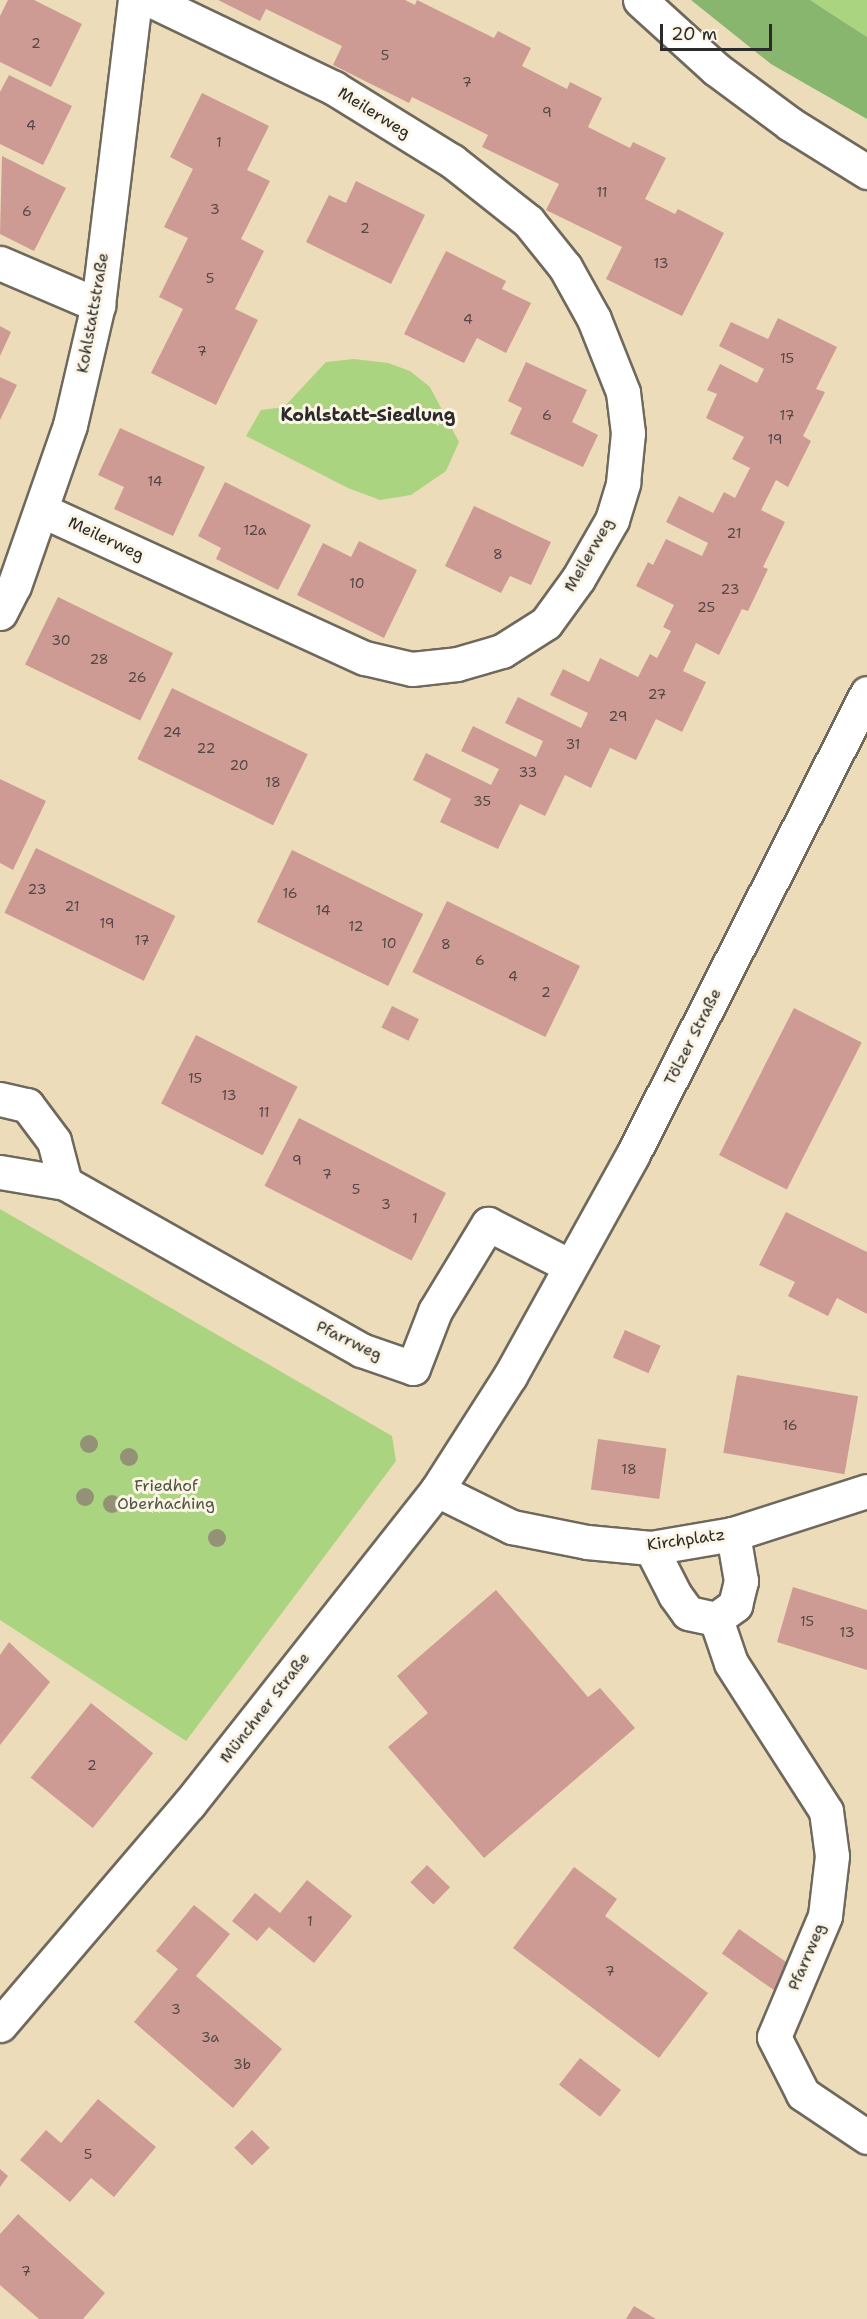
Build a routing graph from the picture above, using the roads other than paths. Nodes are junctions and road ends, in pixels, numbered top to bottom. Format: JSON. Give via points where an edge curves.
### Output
{"nodes":[{"id":1,"x":135,"y":0,"type":"edge"},
{"id":2,"x":150,"y":0,"type":"edge"},
{"id":3,"x":640,"y":0,"type":"edge"},
{"id":4,"x":867,"y":172,"type":"edge"},
{"id":5,"x":0,"y":263,"type":"edge"},
{"id":6,"x":98,"y":305,"type":"junction"},
{"id":7,"x":41,"y":510,"type":"junction"},
{"id":8,"x":0,"y":613,"type":"edge"},
{"id":9,"x":867,"y":693,"type":"edge"},
{"id":10,"x":0,"y":1099,"type":"edge"},
{"id":11,"x":0,"y":1172,"type":"edge"},
{"id":12,"x":65,"y":1184,"type":"junction"},
{"id":13,"x":570,"y":1266,"type":"junction"},
{"id":14,"x":510,"y":1376,"type":"joint"},
{"id":15,"x":438,"y":1490,"type":"junction"},
{"id":16,"x":867,"y":1491,"type":"edge"},
{"id":17,"x":733,"y":1534,"type":"junction"},
{"id":18,"x":651,"y":1548,"type":"junction"},
{"id":19,"x":716,"y":1620,"type":"junction"},
{"id":20,"x":0,"y":2025,"type":"edge"},
{"id":21,"x":867,"y":2137,"type":"edge"}],
"edges":[{"from":1,"to":6,"type":"street","name":"Kohlstattstraße"},
{"from":2,"to":7,"type":"street","name":"Meilerweg","via":[[334,88],[452,161],[528,221],[565,267],[589,309],[623,392],[628,433],[623,483],[612,520],[578,579],[546,623],[502,651],[457,664],[412,669],[365,658]]},
{"from":3,"to":4,"type":"street","via":[[716,69],[790,124]]},
{"from":5,"to":6,"type":"street"},
{"from":6,"to":7,"type":"street","name":"Kohlstattstraße","via":[[70,425]]},
{"from":7,"to":8,"type":"street","name":"Kohlstattstraße","via":[[14,586]]},
{"from":9,"to":13,"type":"street","name":"Tölzer Straße","via":[[632,1156]]},
{"from":10,"to":12,"type":"street","via":[[27,1105],[54,1142]]},
{"from":11,"to":12,"type":"street","name":"Pfarrweg"},
{"from":12,"to":13,"type":"street","name":"Pfarrweg","via":[[361,1350],[413,1368],[435,1311],[488,1224]]},
{"from":13,"to":14,"type":"street","name":"Tölzer Straße"},
{"from":14,"to":15,"type":"street","name":"Münchner Straße"},
{"from":15,"to":18,"type":"street","name":"Kirchplatz","via":[[512,1527],[587,1542]]},
{"from":15,"to":20,"type":"street","name":"Münchner Straße","via":[[189,1804]]},
{"from":16,"to":17,"type":"street","name":"Kirchplatz"},
{"from":17,"to":18,"type":"street","name":"Kirchplatz"},
{"from":17,"to":19,"type":"street","via":[[741,1581],[735,1605]]},
{"from":18,"to":19,"type":"street","via":[[688,1613]]},
{"from":19,"to":21,"type":"street","name":"Pfarrweg","via":[[731,1663],[826,1811],[832,1856],[825,1916],[774,2037],[803,2094]]}]}
